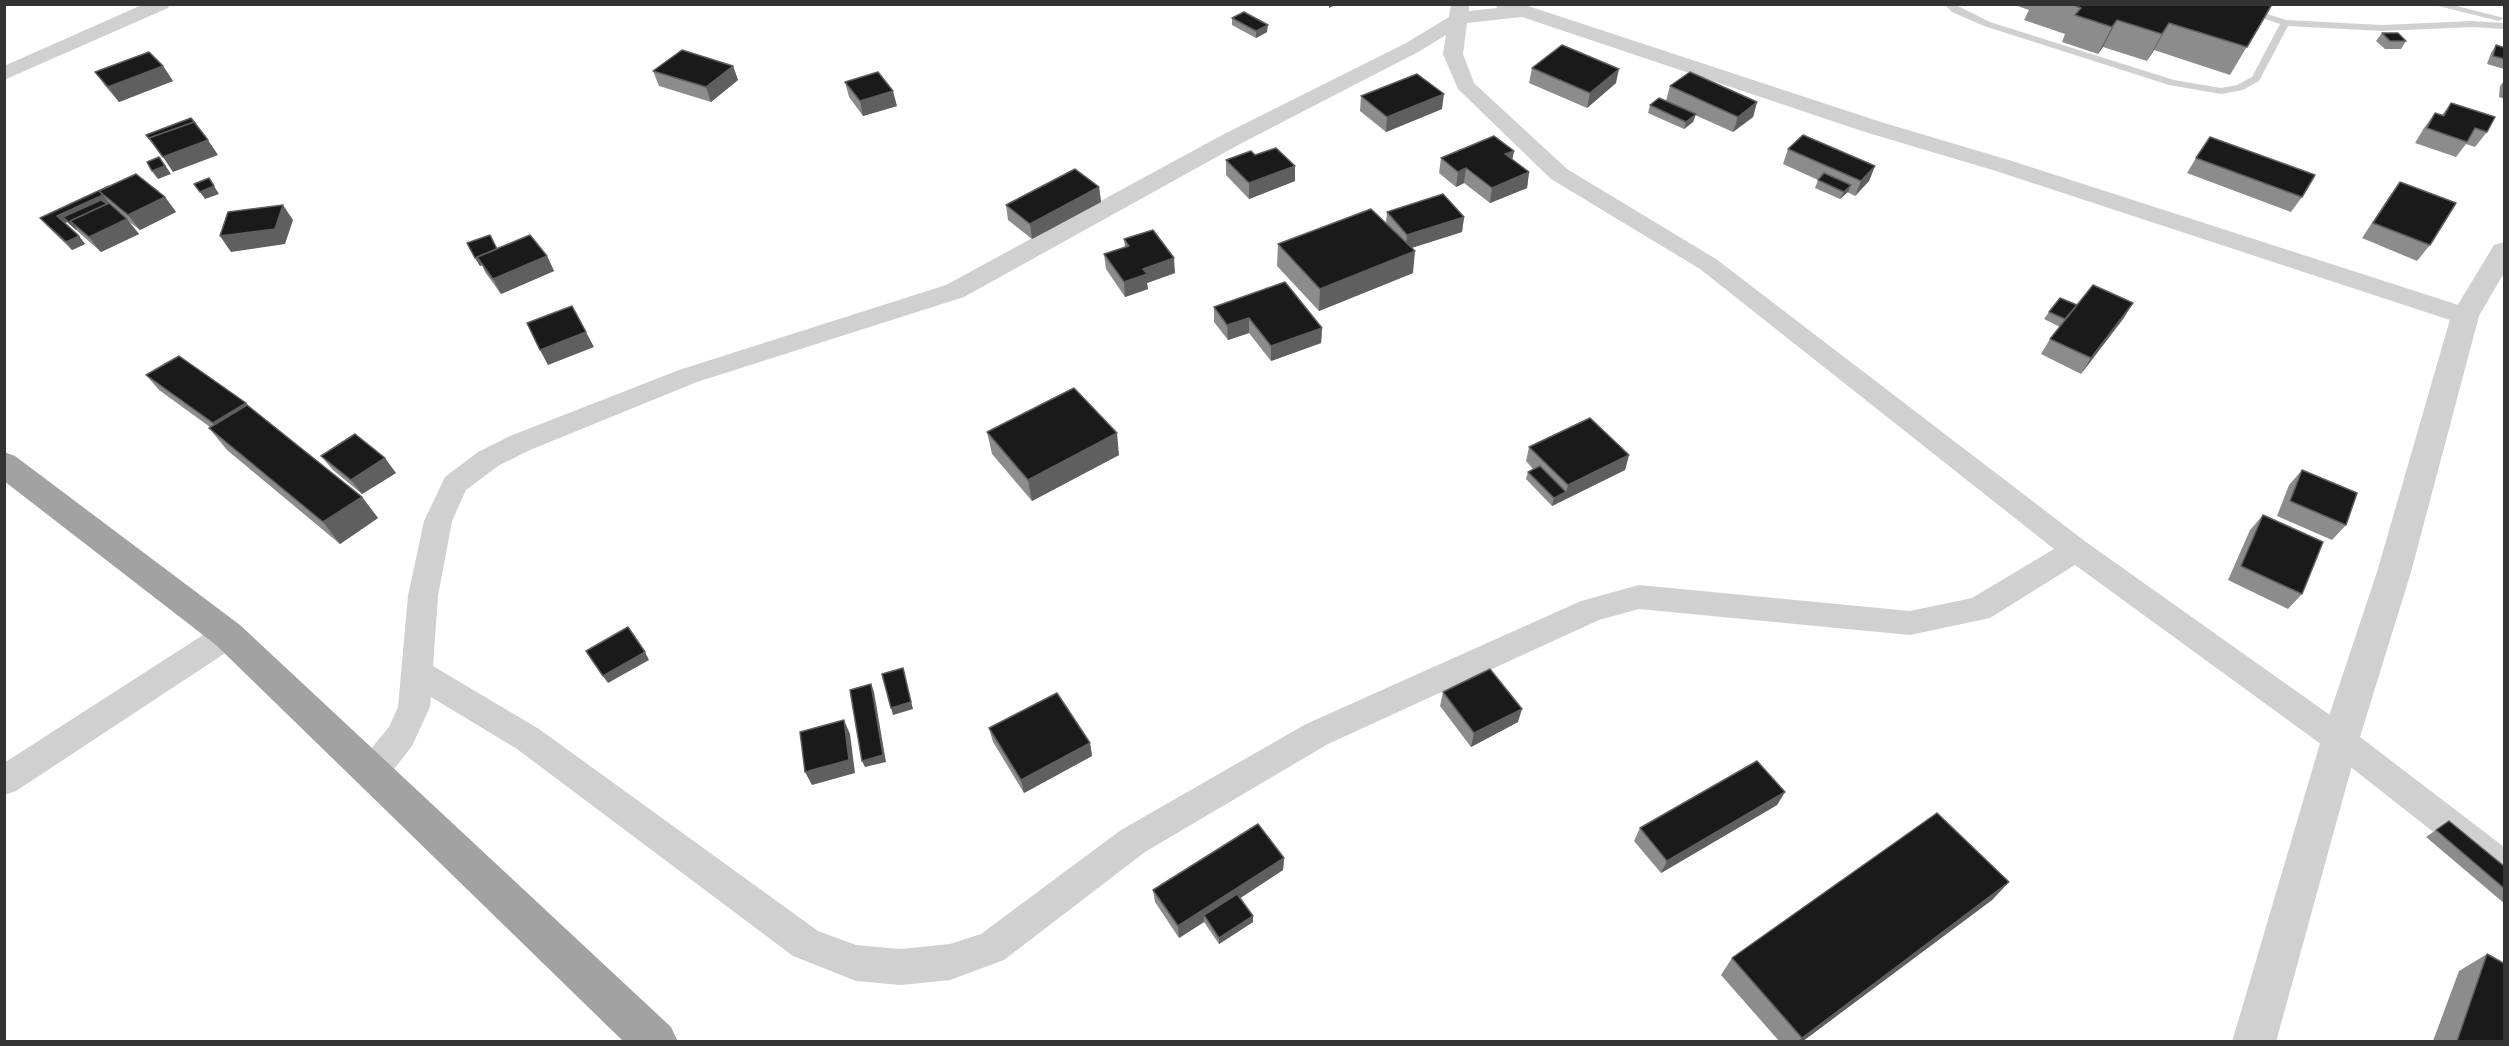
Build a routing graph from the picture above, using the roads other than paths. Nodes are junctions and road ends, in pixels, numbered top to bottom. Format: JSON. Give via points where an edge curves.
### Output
{"nodes":[{"id":1,"x":160,"y":4,"type":"edge"},
{"id":2,"x":1948,"y":4,"type":"edge"},
{"id":3,"x":2226,"y":4,"type":"edge"},
{"id":4,"x":2434,"y":4,"type":"edge"},
{"id":5,"x":1510,"y":8,"type":"edge"},
{"id":6,"x":1460,"y":11,"type":"edge"},
{"id":7,"x":2505,"y":20,"type":"edge"},
{"id":8,"x":2285,"y":23,"type":"junction"},
{"id":9,"x":2505,"y":26,"type":"edge"},
{"id":10,"x":1428,"y":58,"type":"junction"},
{"id":11,"x":4,"y":74,"type":"edge"},
{"id":12,"x":1465,"y":85,"type":"junction"},
{"id":13,"x":2505,"y":251,"type":"edge"},
{"id":14,"x":2465,"y":316,"type":"junction"},
{"id":15,"x":4,"y":464,"type":"edge"},
{"id":16,"x":2076,"y":550,"type":"junction"},
{"id":17,"x":228,"y":635,"type":"junction"},
{"id":18,"x":416,"y":672,"type":"junction"},
{"id":19,"x":2340,"y":740,"type":"junction"},
{"id":20,"x":372,"y":772,"type":"junction"},
{"id":21,"x":4,"y":781,"type":"edge"},
{"id":22,"x":2505,"y":867,"type":"edge"},
{"id":23,"x":656,"y":1041,"type":"edge"},
{"id":24,"x":2254,"y":1041,"type":"edge"}],
"edges":[{"from":1,"to":11,"type":"street"},
{"from":2,"to":8,"type":"lane","via":[[1987,24],[2161,80],[2221,90],[2240,88],[2256,79]]},
{"from":3,"to":8,"type":"lane"},
{"from":4,"to":7,"type":"lane"},
{"from":5,"to":6,"type":"street"},
{"from":5,"to":14,"type":"street"},
{"from":6,"to":10,"type":"street"},
{"from":6,"to":12,"type":"street","via":[[1453,54]]},
{"from":8,"to":9,"type":"lane","via":[[2382,28]]},
{"from":10,"to":12,"type":"street"},
{"from":10,"to":18,"type":"street","via":[[1232,140],[954,291],[688,376],[488,459],[455,484],[438,521],[423,596]]},
{"from":12,"to":16,"type":"street","via":[[1558,174],[1708,264]]},
{"from":13,"to":14,"type":"street"},
{"from":14,"to":19,"type":"street","via":[[2394,572]]},
{"from":15,"to":17,"type":"highway"},
{"from":16,"to":18,"type":"street","via":[[1979,609],[1910,622],[1639,597],[1592,610],[1317,734],[1133,841],[991,948],[950,962],[901,967],[856,963],[806,944],[528,739]]},
{"from":16,"to":19,"type":"street"},
{"from":17,"to":20,"type":"highway"},
{"from":17,"to":21,"type":"street"},
{"from":18,"to":20,"type":"street","via":[[414,707],[401,736]]},
{"from":19,"to":22,"type":"street"},
{"from":19,"to":24,"type":"street"},
{"from":20,"to":23,"type":"highway"}]}
